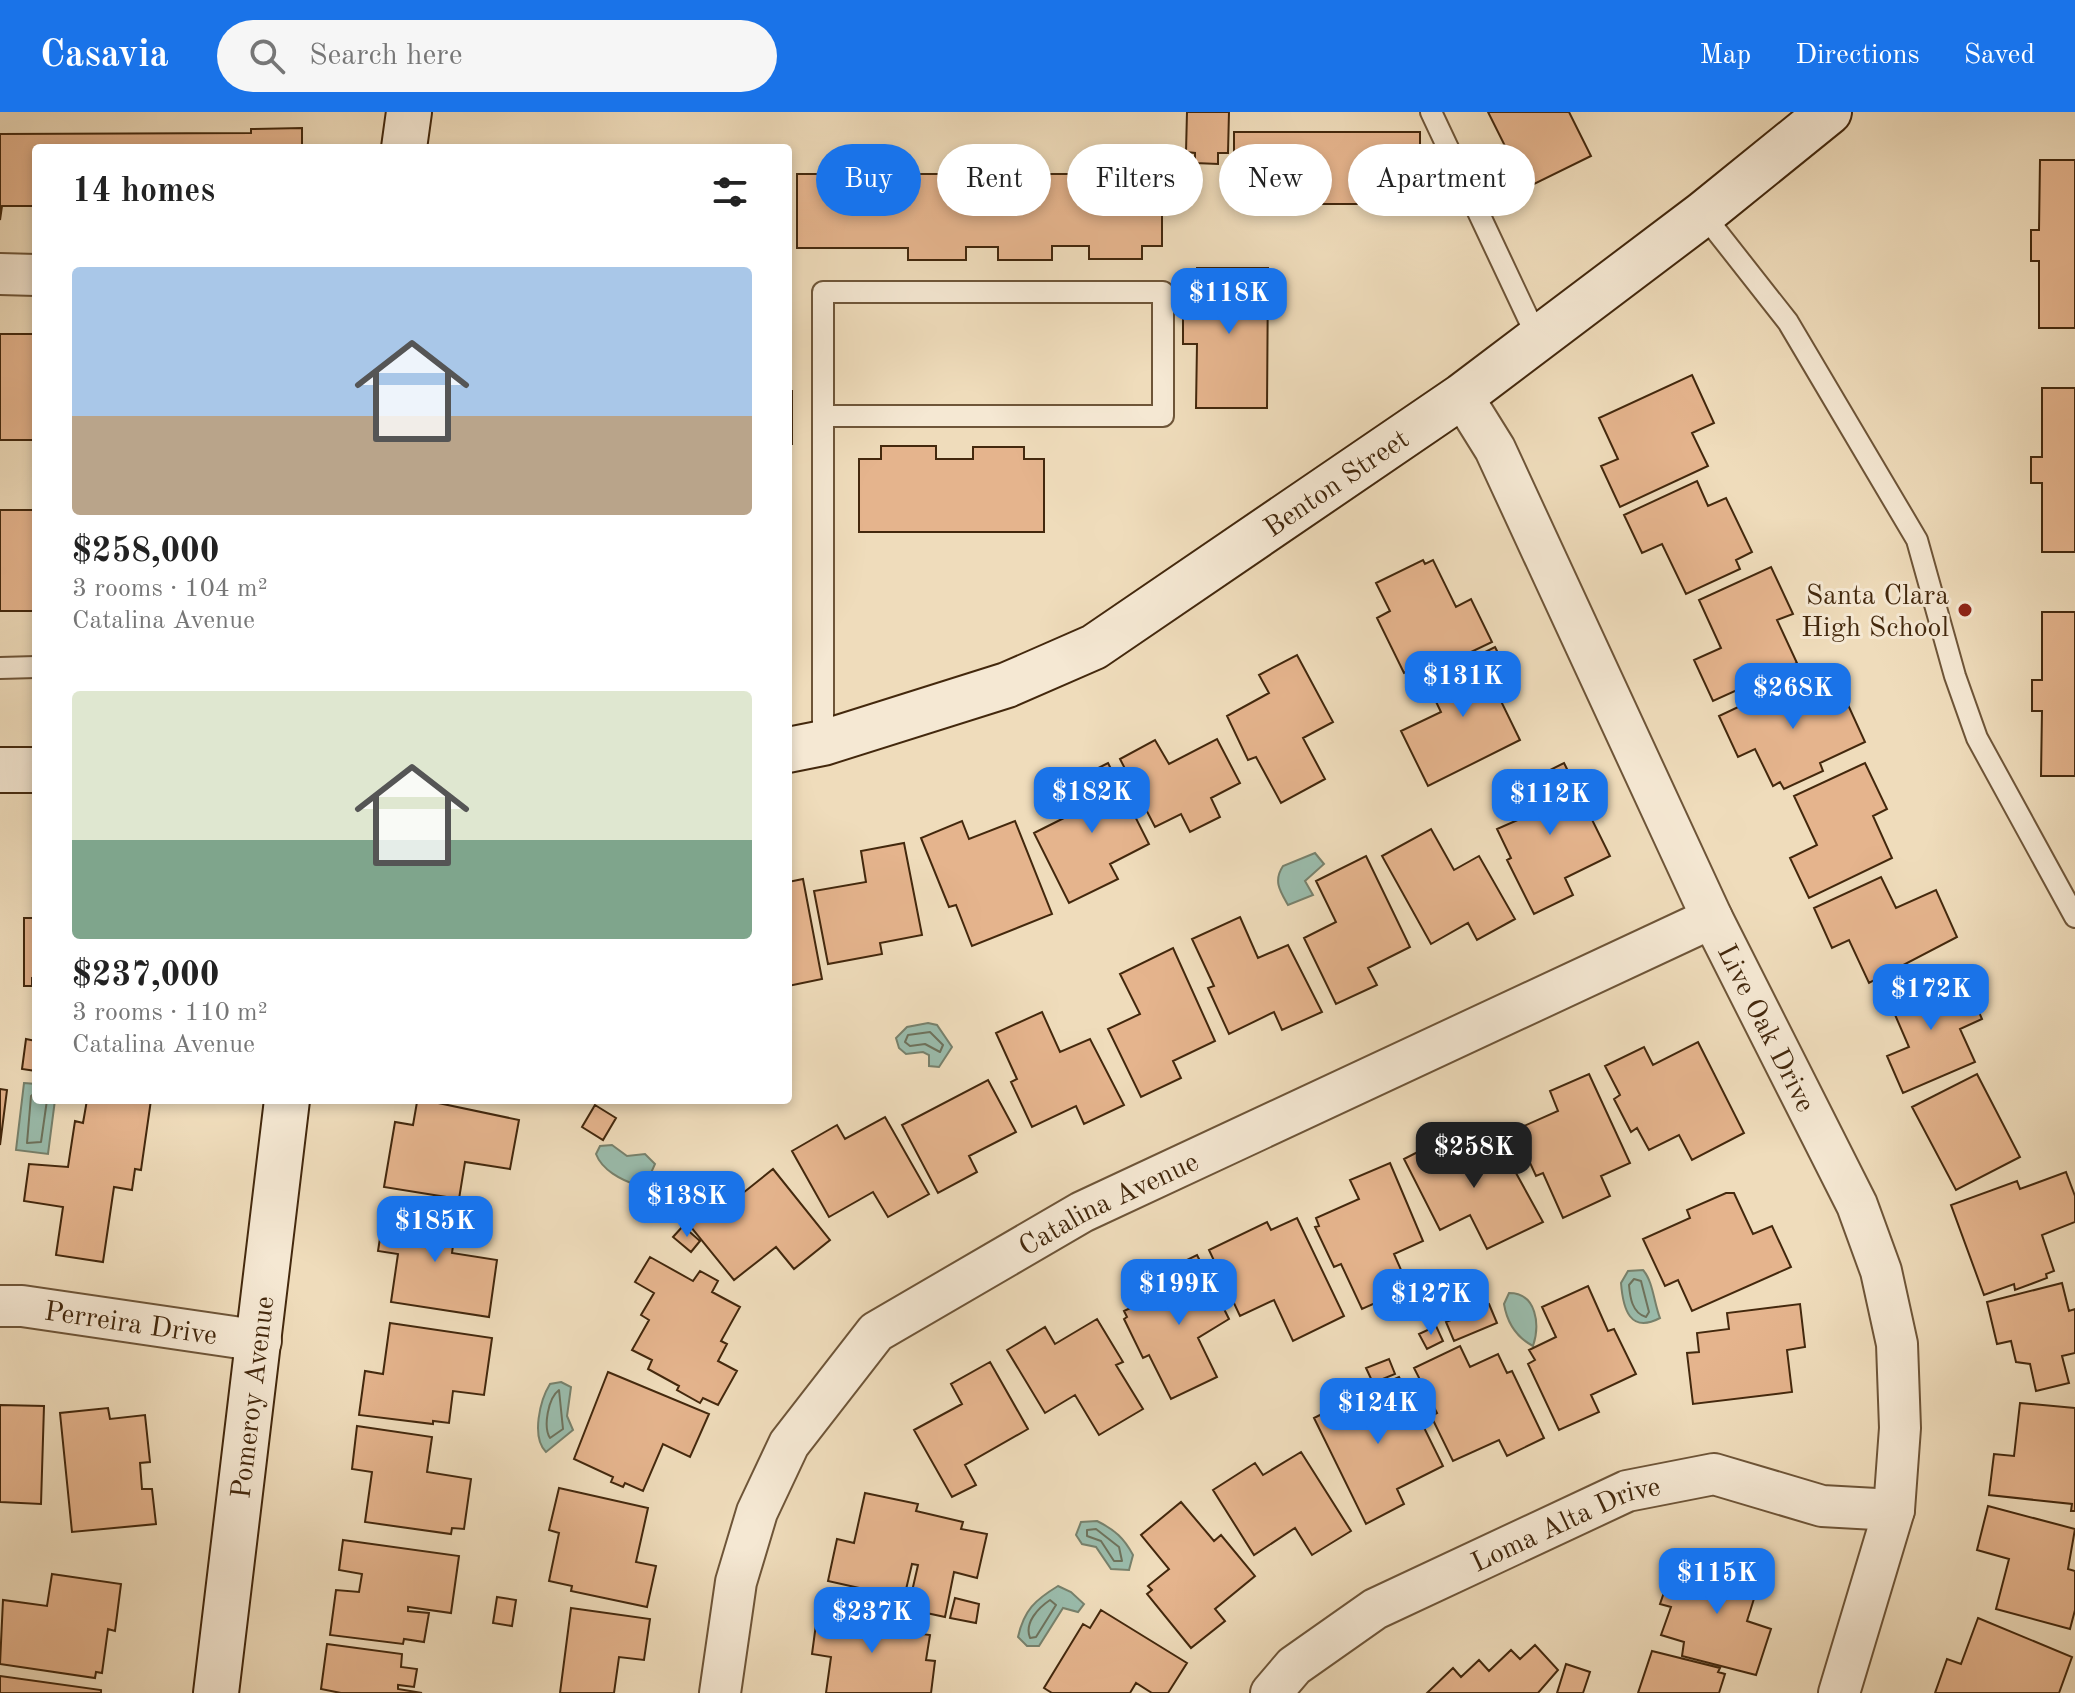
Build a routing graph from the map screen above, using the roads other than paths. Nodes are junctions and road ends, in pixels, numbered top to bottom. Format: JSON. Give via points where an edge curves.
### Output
{"nodes":[{"id":1,"x":409,"y":112,"type":"edge"},
{"id":2,"x":1431,"y":112,"type":"edge"},
{"id":3,"x":1829,"y":112,"type":"edge"},
{"id":4,"x":405,"y":144,"type":"edge"},
{"id":5,"x":1703,"y":214,"type":"junction"},
{"id":6,"x":0,"y":274,"type":"edge"},
{"id":7,"x":32,"y":275,"type":"edge"},
{"id":8,"x":1538,"y":339,"type":"junction"},
{"id":9,"x":1462,"y":396,"type":"junction"},
{"id":10,"x":823,"y":416,"type":"junction"},
{"id":11,"x":32,"y":667,"type":"edge"},
{"id":12,"x":0,"y":668,"type":"edge"},
{"id":13,"x":806,"y":746,"type":"edge"},
{"id":14,"x":0,"y":770,"type":"edge"},
{"id":15,"x":32,"y":770,"type":"edge"},
{"id":16,"x":2075,"y":917,"type":"edge"},
{"id":17,"x":1712,"y":918,"type":"junction"},
{"id":18,"x":287,"y":1104,"type":"edge"},
{"id":19,"x":0,"y":1306,"type":"edge"},
{"id":20,"x":261,"y":1341,"type":"junction"},
{"id":21,"x":1894,"y":1510,"type":"junction"},
{"id":22,"x":216,"y":1693,"type":"edge"},
{"id":23,"x":720,"y":1693,"type":"edge"},
{"id":24,"x":1271,"y":1693,"type":"edge"},
{"id":25,"x":1839,"y":1693,"type":"edge"}],
"edges":[{"from":1,"to":4,"type":"main road"},
{"from":2,"to":8,"type":"lane"},
{"from":3,"to":5,"type":"main road","name":"Benton Street"},
{"from":5,"to":8,"type":"main road","name":"Benton Street"},
{"from":5,"to":16,"type":"lane","via":[[1788,322],[1917,540],[1977,738]]},
{"from":6,"to":7,"type":"street"},
{"from":8,"to":9,"type":"main road","name":"Benton Street"},
{"from":9,"to":13,"type":"main road","name":"Benton Street","via":[[1094,647],[1007,685]]},
{"from":9,"to":17,"type":"street","name":"Live Oak Drive","via":[[1495,449]]},
{"from":10,"to":10,"type":"lane","via":[[823,292],[1163,292],[1163,416]]},
{"from":10,"to":13,"type":"lane"},
{"from":11,"to":12,"type":"lane"},
{"from":14,"to":15,"type":"main road"},
{"from":17,"to":21,"type":"street","name":"Live Oak Drive","via":[[1857,1205],[1881,1271],[1897,1344],[1900,1428]]},
{"from":17,"to":23,"type":"street","name":"Catalina Avenue","via":[[1082,1212],[876,1332],[789,1444],[757,1512],[736,1582]]},
{"from":18,"to":20,"type":"main road","name":"Pomeroy Avenue"},
{"from":19,"to":20,"type":"street","name":"Perreira Drive"},
{"from":20,"to":22,"type":"main road","name":"Pomeroy Avenue"},
{"from":21,"to":24,"type":"street","name":"Loma Alta Drive","via":[[1822,1506],[1714,1474],[1627,1491],[1375,1609],[1294,1666]]},
{"from":21,"to":25,"type":"street","name":"Live Oak Drive"}]}
